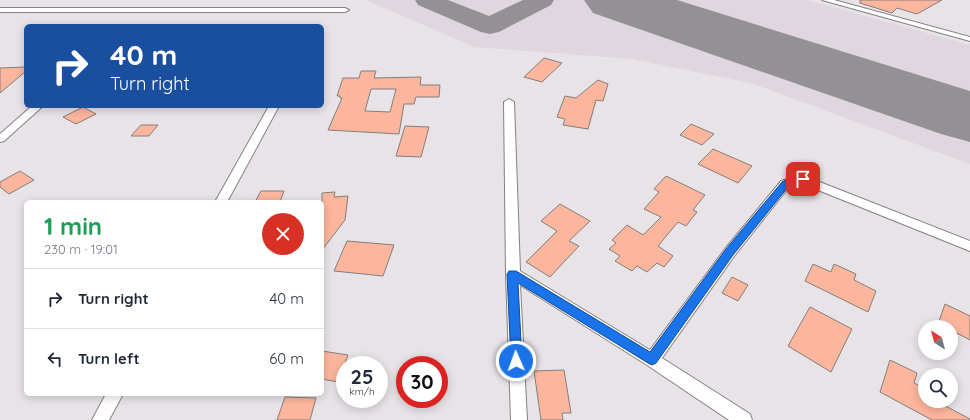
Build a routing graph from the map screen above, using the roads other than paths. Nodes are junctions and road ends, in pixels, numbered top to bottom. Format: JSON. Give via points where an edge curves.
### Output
{"nodes":[{"id":1,"x":826,"y":0,"type":"edge"},
{"id":2,"x":0,"y":10,"type":"edge"},
{"id":3,"x":345,"y":10,"type":"dead end"},
{"id":4,"x":970,"y":39,"type":"edge"},
{"id":5,"x":509,"y":102,"type":"dead end"},
{"id":6,"x":36,"y":108,"type":"edge"},
{"id":7,"x":273,"y":108,"type":"edge"},
{"id":8,"x":0,"y":139,"type":"edge"},
{"id":9,"x":222,"y":200,"type":"edge"},
{"id":10,"x":970,"y":246,"type":"edge"},
{"id":11,"x":513,"y":274,"type":"junction"},
{"id":12,"x":652,"y":360,"type":"junction"},
{"id":13,"x":113,"y":396,"type":"edge"},
{"id":14,"x":100,"y":420,"type":"edge"},
{"id":15,"x":519,"y":420,"type":"edge"},
{"id":16,"x":744,"y":420,"type":"edge"}],
"edges":[{"from":1,"to":4,"type":"street"},
{"from":2,"to":3,"type":"street"},
{"from":5,"to":11,"type":"street"},
{"from":6,"to":8,"type":"street"},
{"from":7,"to":9,"type":"street"},
{"from":10,"to":12,"type":"street","via":[[812,182],[803,179],[790,181],[730,252]]},
{"from":11,"to":12,"type":"street"},
{"from":11,"to":15,"type":"street"},
{"from":12,"to":16,"type":"street"},
{"from":13,"to":14,"type":"street"}]}
